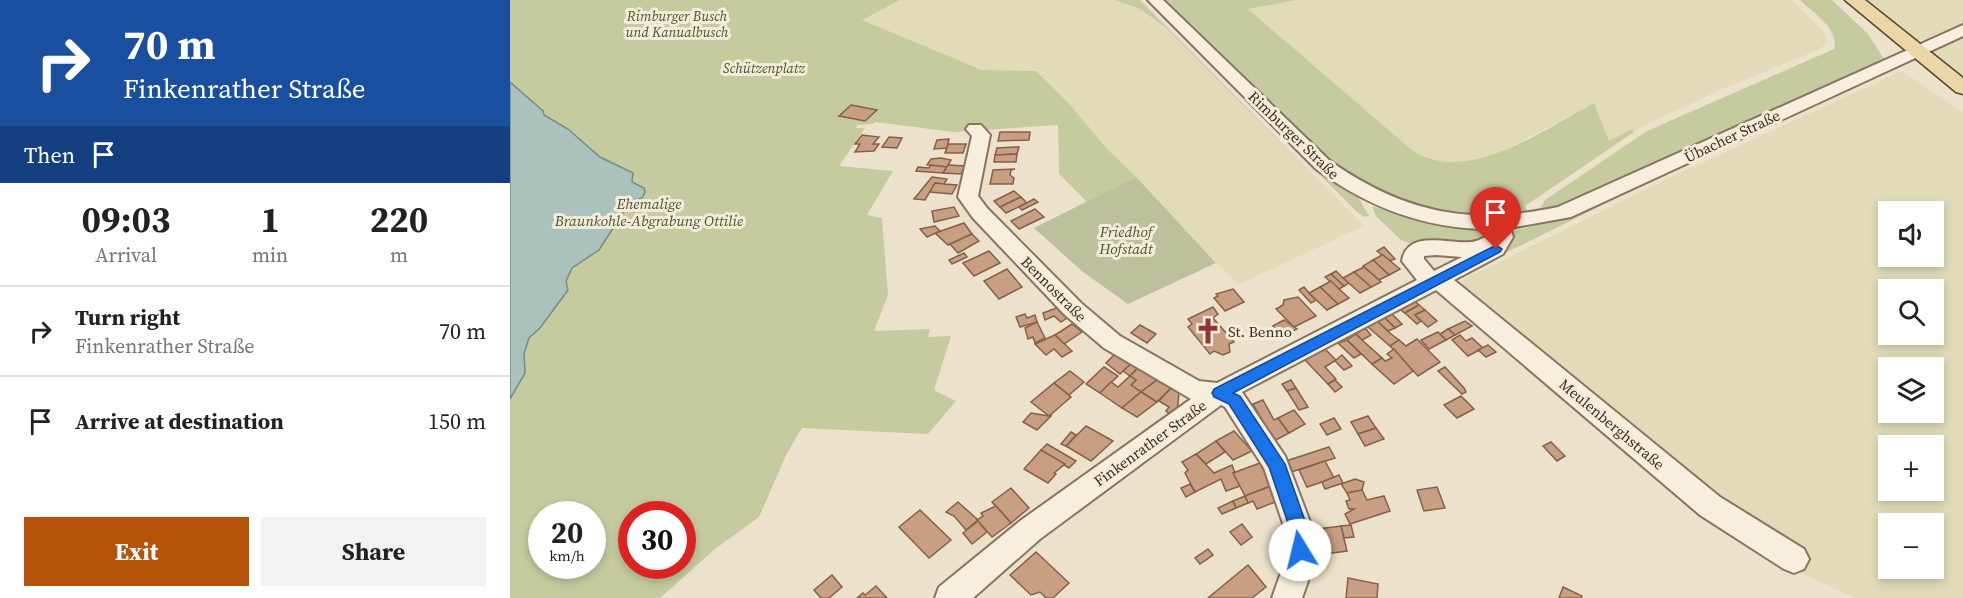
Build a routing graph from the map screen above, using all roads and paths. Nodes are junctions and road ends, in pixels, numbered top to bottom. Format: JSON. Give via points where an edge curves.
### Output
{"nodes":[{"id":1,"x":1155,"y":0,"type":"edge"},
{"id":2,"x":1854,"y":0,"type":"edge"},
{"id":3,"x":1963,"y":30,"type":"edge"},
{"id":4,"x":1916,"y":51,"type":"junction"},
{"id":5,"x":1963,"y":88,"type":"edge"},
{"id":6,"x":975,"y":129,"type":"dead end"},
{"id":7,"x":1497,"y":223,"type":"junction"},
{"id":8,"x":1443,"y":248,"type":"junction"},
{"id":9,"x":1440,"y":276,"type":"junction"},
{"id":10,"x":1219,"y":393,"type":"junction"},
{"id":11,"x":1794,"y":559,"type":"dead end"},
{"id":12,"x":950,"y":598,"type":"edge"},
{"id":13,"x":1287,"y":598,"type":"edge"}],
"edges":[{"from":1,"to":7,"type":"street","name":"Rimburger Straße","via":[[1345,183],[1410,213],[1456,222]]},
{"from":2,"to":4,"type":"main road"},
{"from":3,"to":4,"type":"street","name":"Übacher Straße"},
{"from":4,"to":5,"type":"main road"},
{"from":4,"to":7,"type":"street","name":"Übacher Straße","via":[[1564,212]]},
{"from":6,"to":10,"type":"street","name":"Bennostraße","via":[[981,135],[968,197],[975,208],[1073,309],[1112,342],[1194,390]]},
{"from":7,"to":8,"type":"street","via":[[1495,238],[1484,247]]},
{"from":7,"to":9,"type":"street","name":"Finkenrather Straße","via":[[1503,237],[1496,249]]},
{"from":8,"to":9,"type":"street","via":[[1455,261]]},
{"from":8,"to":9,"type":"street","via":[[1425,247],[1414,252],[1413,261]]},
{"from":9,"to":10,"type":"street","name":"Finkenrather Straße"},
{"from":9,"to":11,"type":"street","name":"Meulenberghstraße","via":[[1710,506]]},
{"from":10,"to":12,"type":"street","name":"Finkenrather Straße","via":[[1030,530]]},
{"from":10,"to":13,"type":"street","via":[[1234,400],[1265,444],[1301,535],[1299,564]]}]}
